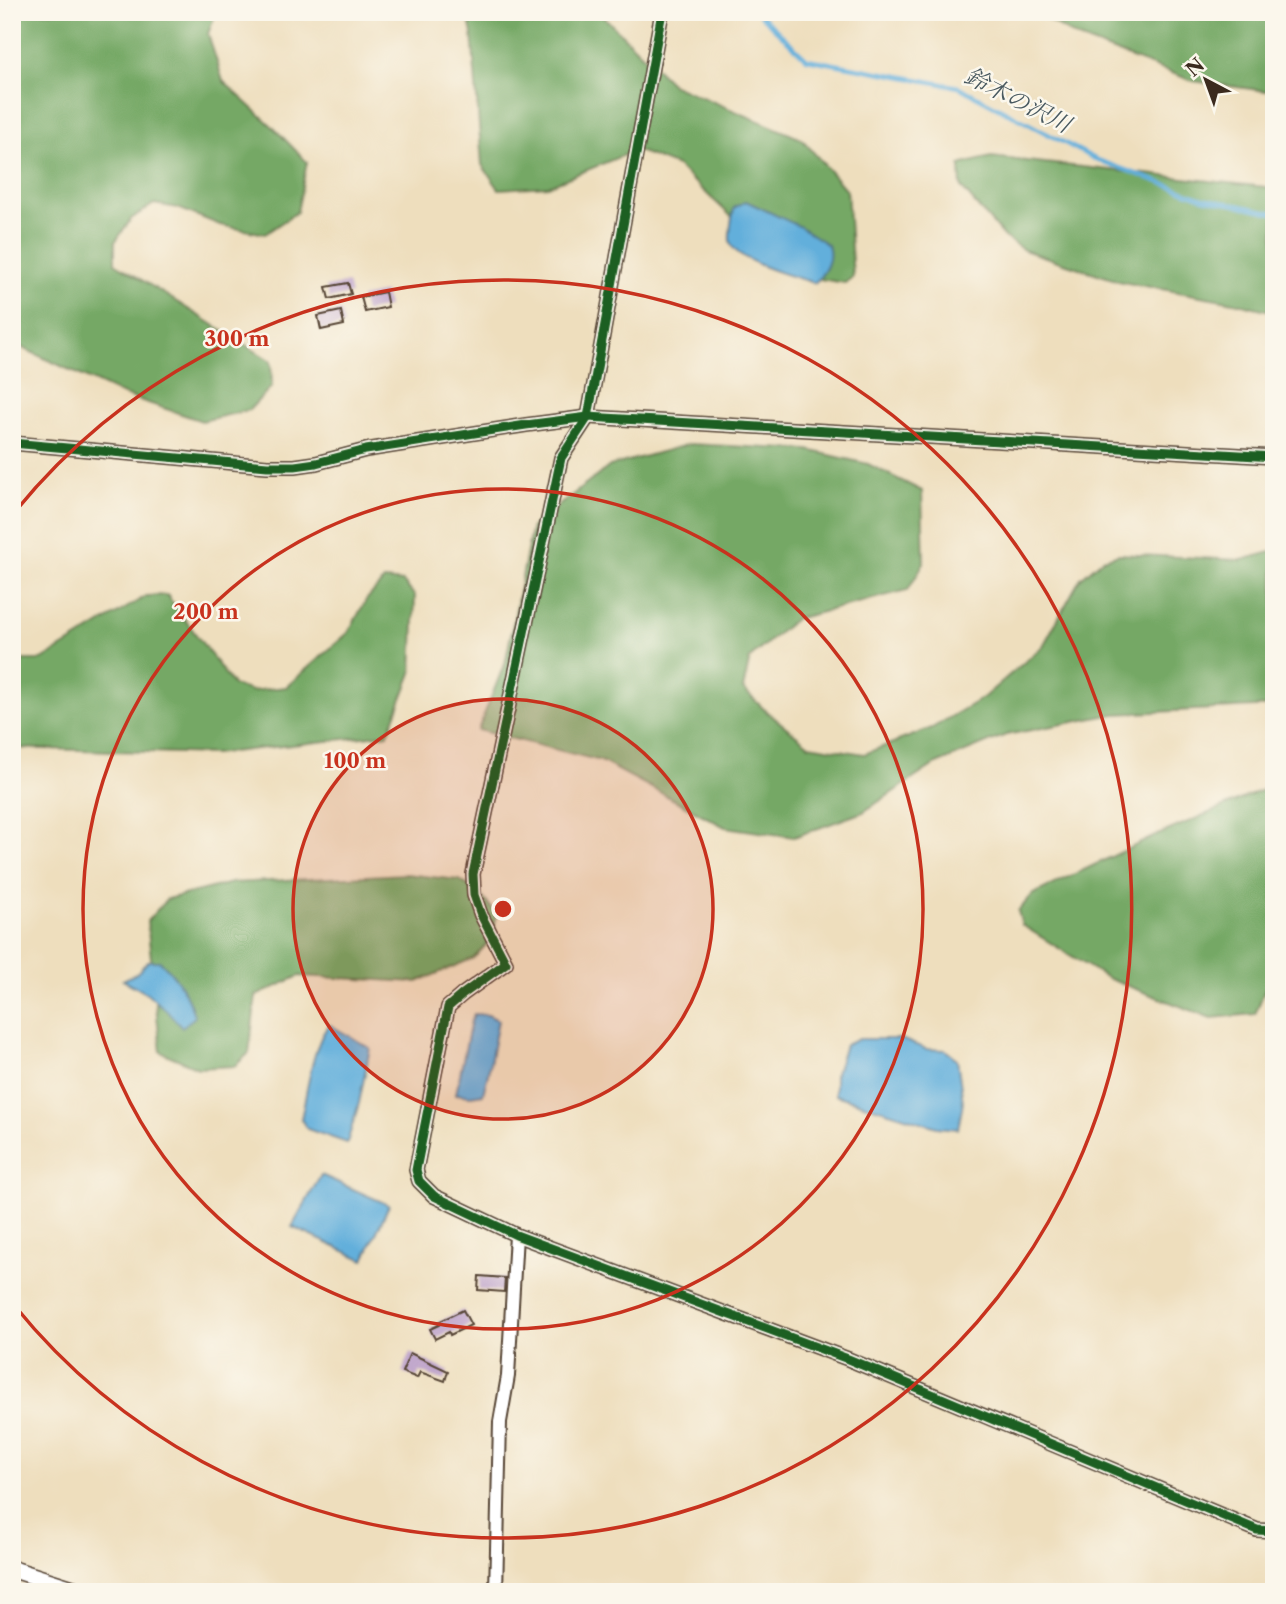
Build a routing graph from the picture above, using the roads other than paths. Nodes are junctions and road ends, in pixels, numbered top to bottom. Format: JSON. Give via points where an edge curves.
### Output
{"nodes":[{"id":1,"x":662,"y":12,"type":"edge"},
{"id":2,"x":587,"y":417,"type":"junction"},
{"id":3,"x":12,"y":443,"type":"edge"},
{"id":4,"x":1274,"y":457,"type":"edge"},
{"id":5,"x":516,"y":1235,"type":"junction"},
{"id":6,"x":1274,"y":1531,"type":"edge"},
{"id":7,"x":12,"y":1569,"type":"edge"},
{"id":8,"x":84,"y":1592,"type":"edge"},
{"id":9,"x":496,"y":1592,"type":"edge"}],
"edges":[{"from":1,"to":2,"type":"street"},
{"from":2,"to":3,"type":"street","via":[[366,450],[295,466]]},
{"from":2,"to":4,"type":"street"},
{"from":2,"to":5,"type":"street","via":[[561,458],[473,874],[481,915],[506,963],[448,1007],[416,1170],[419,1181],[434,1196]]},
{"from":5,"to":6,"type":"street","via":[[848,1359],[1257,1530]]},
{"from":5,"to":9,"type":"street","via":[[508,1376],[500,1422]]},
{"from":7,"to":8,"type":"street"}]}
